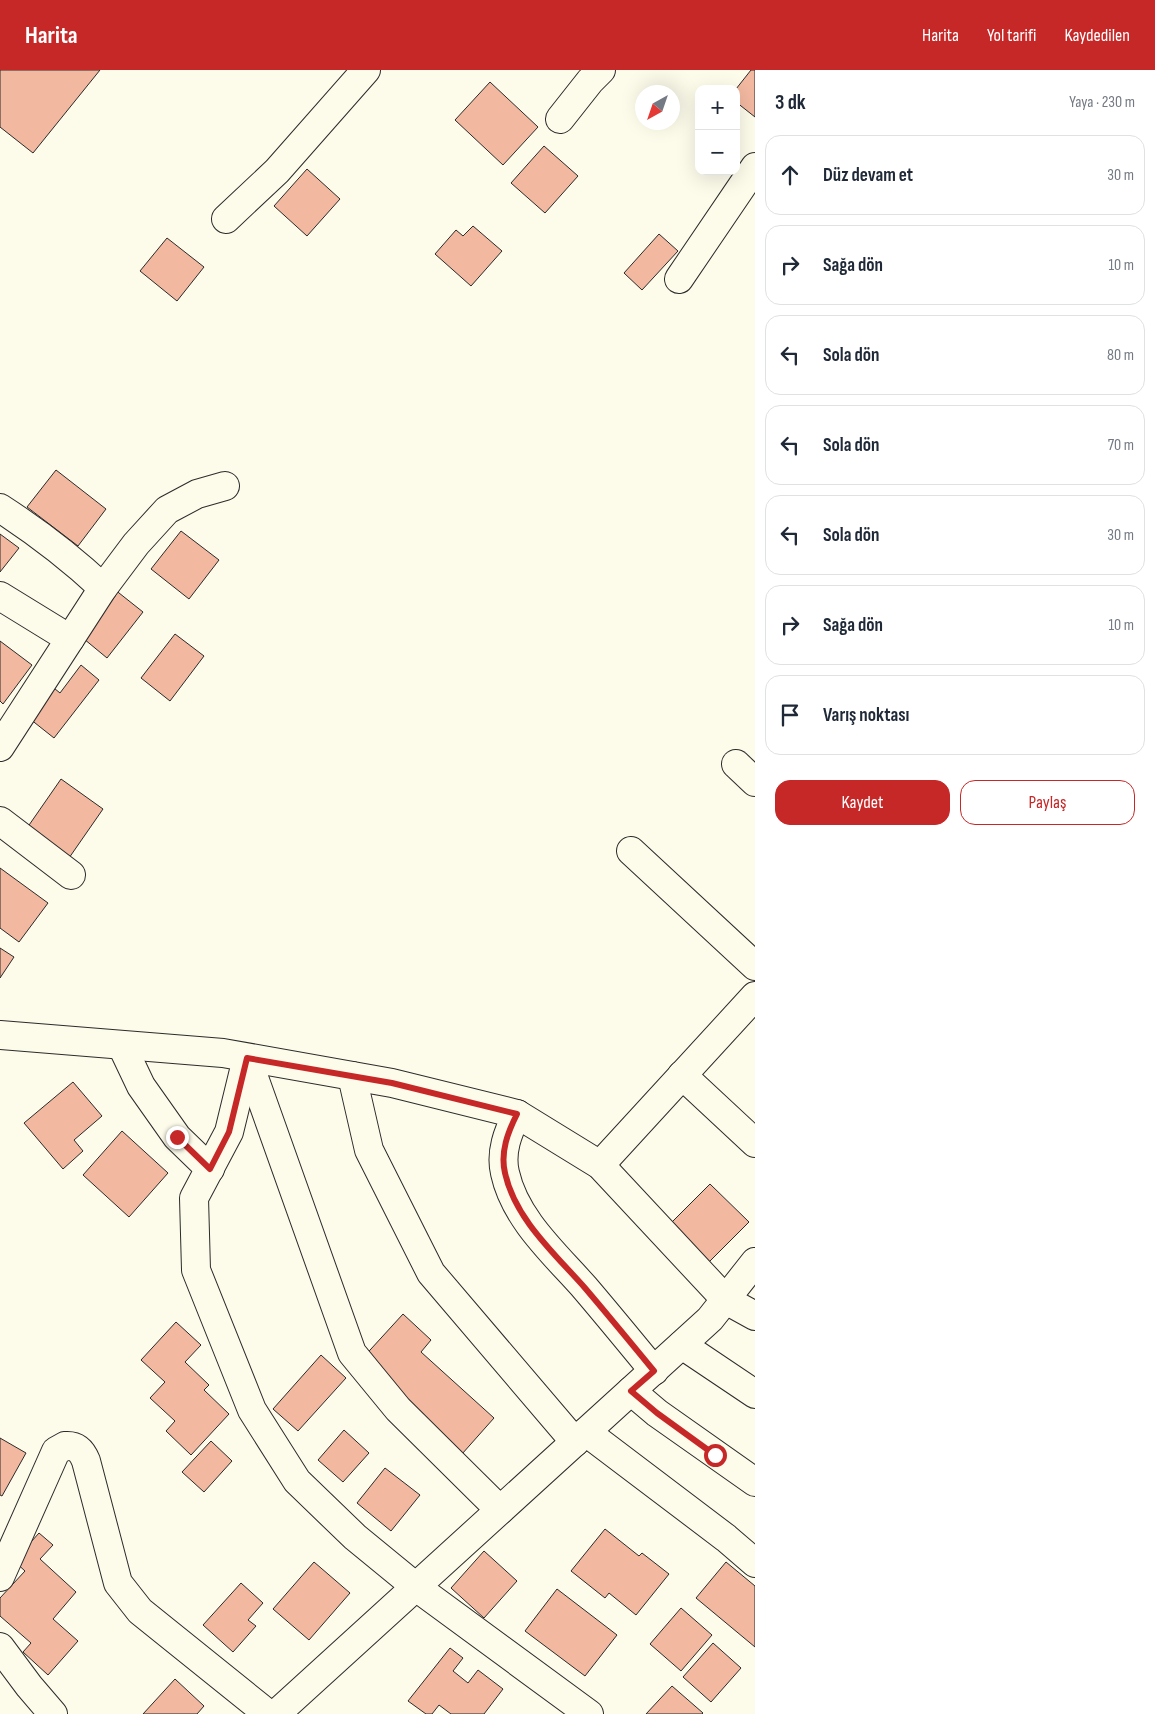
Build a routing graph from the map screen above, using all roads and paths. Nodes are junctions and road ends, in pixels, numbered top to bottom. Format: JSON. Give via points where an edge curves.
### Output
{"nodes":[{"id":1,"x":366,"y":70,"type":"edge"},
{"id":2,"x":601,"y":70,"type":"edge"},
{"id":3,"x":560,"y":119,"type":"dead end"},
{"id":4,"x":755,"y":167,"type":"edge"},
{"id":5,"x":226,"y":219,"type":"dead end"},
{"id":6,"x":679,"y":279,"type":"dead end"},
{"id":7,"x":225,"y":486,"type":"dead end"},
{"id":8,"x":0,"y":508,"type":"edge"},
{"id":9,"x":103,"y":588,"type":"junction"},
{"id":10,"x":0,"y":596,"type":"edge"},
{"id":11,"x":70,"y":639,"type":"junction"},
{"id":12,"x":9,"y":714,"type":"edge"},
{"id":13,"x":0,"y":747,"type":"edge"},
{"id":14,"x":0,"y":821,"type":"edge"},
{"id":15,"x":631,"y":851,"type":"dead end"},
{"id":16,"x":71,"y":875,"type":"dead end"},
{"id":17,"x":755,"y":966,"type":"edge"},
{"id":18,"x":755,"y":996,"type":"edge"},
{"id":19,"x":2,"y":1040,"type":"edge"},
{"id":20,"x":122,"y":1046,"type":"junction"},
{"id":21,"x":247,"y":1058,"type":"junction"},
{"id":22,"x":682,"y":1075,"type":"junction"},
{"id":23,"x":352,"y":1076,"type":"junction"},
{"id":24,"x":517,"y":1114,"type":"junction"},
{"id":25,"x":755,"y":1143,"type":"edge"},
{"id":26,"x":600,"y":1165,"type":"junction"},
{"id":27,"x":210,"y":1169,"type":"junction"},
{"id":28,"x":755,"y":1262,"type":"edge"},
{"id":29,"x":726,"y":1300,"type":"junction"},
{"id":30,"x":755,"y":1316,"type":"edge"},
{"id":31,"x":682,"y":1345,"type":"junction"},
{"id":32,"x":654,"y":1371,"type":"junction"},
{"id":33,"x":631,"y":1391,"type":"junction"},
{"id":34,"x":755,"y":1394,"type":"edge"},
{"id":35,"x":581,"y":1437,"type":"junction"},
{"id":36,"x":755,"y":1482,"type":"edge"},
{"id":37,"x":500,"y":1510,"type":"junction"},
{"id":38,"x":755,"y":1563,"type":"edge"},
{"id":39,"x":0,"y":1577,"type":"edge"},
{"id":40,"x":416,"y":1587,"type":"junction"},
{"id":41,"x":0,"y":1647,"type":"edge"},
{"id":42,"x":281,"y":1711,"type":"edge"},
{"id":43,"x":53,"y":1714,"type":"edge"},
{"id":44,"x":589,"y":1714,"type":"edge"}],
"edges":[{"from":1,"to":5,"type":"street","via":[[277,171]]},
{"from":2,"to":3,"type":"street"},
{"from":4,"to":6,"type":"street"},
{"from":7,"to":9,"type":"street","via":[[197,494],[167,510]]},
{"from":8,"to":9,"type":"street","via":[[76,563]]},
{"from":9,"to":11,"type":"street"},
{"from":10,"to":11,"type":"street"},
{"from":11,"to":12,"type":"street"},
{"from":12,"to":13,"type":"street"},
{"from":14,"to":16,"type":"street"},
{"from":15,"to":17,"type":"street"},
{"from":18,"to":22,"type":"street"},
{"from":19,"to":20,"type":"street"},
{"from":20,"to":21,"type":"street"},
{"from":20,"to":27,"type":"street","via":[[141,1086],[177,1137]]},
{"from":21,"to":23,"type":"street"},
{"from":21,"to":27,"type":"street","via":[[229,1132]]},
{"from":21,"to":37,"type":"street","via":[[352,1353],[398,1409]]},
{"from":22,"to":25,"type":"street"},
{"from":22,"to":26,"type":"street"},
{"from":23,"to":24,"type":"street"},
{"from":23,"to":35,"type":"street","via":[[369,1150],[431,1273]]},
{"from":24,"to":26,"type":"street"},
{"from":24,"to":32,"type":"street","via":[[504,1147],[504,1172],[517,1205],[544,1242]]},
{"from":26,"to":29,"type":"street"},
{"from":27,"to":40,"type":"street","via":[[194,1198],[196,1270],[252,1410],[297,1481],[355,1537]]},
{"from":28,"to":29,"type":"street"},
{"from":29,"to":30,"type":"street"},
{"from":29,"to":31,"type":"street"},
{"from":31,"to":32,"type":"street"},
{"from":31,"to":34,"type":"street"},
{"from":32,"to":33,"type":"street"},
{"from":33,"to":35,"type":"street"},
{"from":33,"to":36,"type":"street"},
{"from":35,"to":37,"type":"street"},
{"from":35,"to":38,"type":"street","via":[[726,1538]]},
{"from":37,"to":40,"type":"street"},
{"from":39,"to":42,"type":"street","via":[[56,1451],[66,1446],[78,1448],[84,1454],[118,1583],[140,1612]]},
{"from":40,"to":42,"type":"street"},
{"from":40,"to":44,"type":"street"},
{"from":41,"to":43,"type":"street"}]}
